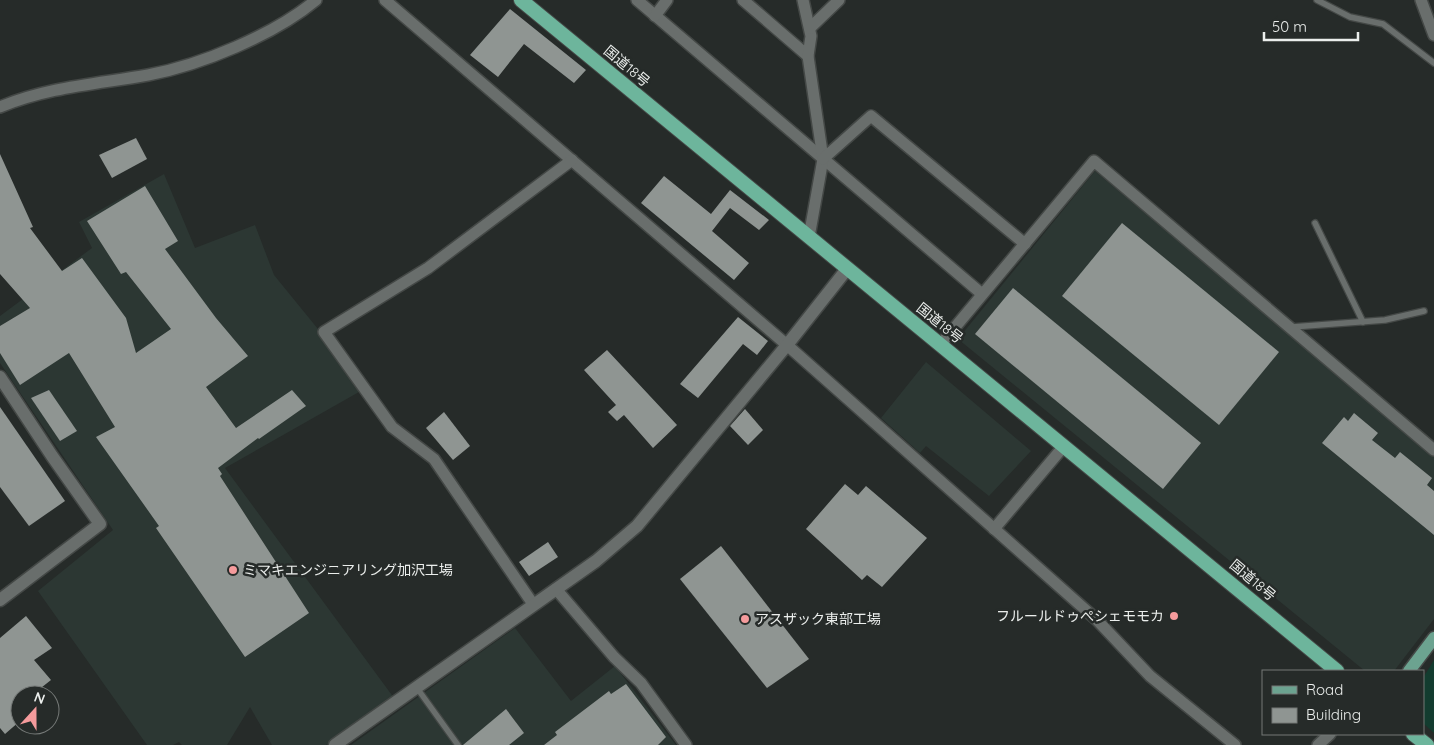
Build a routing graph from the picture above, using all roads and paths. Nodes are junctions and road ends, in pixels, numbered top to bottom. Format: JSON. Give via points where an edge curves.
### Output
{"nodes":[{"id":1,"x":316,"y":0,"type":"edge"},
{"id":2,"x":385,"y":0,"type":"edge"},
{"id":3,"x":522,"y":0,"type":"edge"},
{"id":4,"x":637,"y":0,"type":"edge"},
{"id":5,"x":667,"y":0,"type":"edge"},
{"id":6,"x":743,"y":0,"type":"edge"},
{"id":7,"x":802,"y":0,"type":"edge"},
{"id":8,"x":839,"y":0,"type":"edge"},
{"id":9,"x":1317,"y":0,"type":"edge"},
{"id":10,"x":1421,"y":0,"type":"edge"},
{"id":11,"x":655,"y":16,"type":"junction"},
{"id":12,"x":810,"y":28,"type":"junction"},
{"id":13,"x":1434,"y":35,"type":"edge"},
{"id":14,"x":808,"y":56,"type":"junction"},
{"id":15,"x":1434,"y":64,"type":"edge"},
{"id":16,"x":0,"y":107,"type":"edge"},
{"id":17,"x":823,"y":159,"type":"junction"},
{"id":18,"x":572,"y":160,"type":"junction"},
{"id":19,"x":1315,"y":222,"type":"dead end"},
{"id":20,"x":808,"y":238,"type":"junction"},
{"id":21,"x":1025,"y":244,"type":"junction"},
{"id":22,"x":847,"y":269,"type":"junction"},
{"id":23,"x":982,"y":294,"type":"junction"},
{"id":24,"x":1424,"y":312,"type":"dead end"},
{"id":25,"x":1363,"y":322,"type":"junction"},
{"id":26,"x":1287,"y":327,"type":"junction"},
{"id":27,"x":941,"y":344,"type":"junction"},
{"id":28,"x":787,"y":345,"type":"junction"},
{"id":29,"x":0,"y":377,"type":"edge"},
{"id":30,"x":1064,"y":446,"type":"junction"},
{"id":31,"x":1434,"y":450,"type":"edge"},
{"id":32,"x":994,"y":529,"type":"junction"},
{"id":33,"x":556,"y":589,"type":"junction"},
{"id":34,"x":0,"y":600,"type":"edge"},
{"id":35,"x":533,"y":604,"type":"junction"},
{"id":36,"x":1434,"y":638,"type":"edge"},
{"id":37,"x":1337,"y":670,"type":"edge"},
{"id":38,"x":1410,"y":670,"type":"edge"},
{"id":39,"x":417,"y":687,"type":"junction"},
{"id":40,"x":1329,"y":735,"type":"edge"},
{"id":41,"x":1414,"y":735,"type":"edge"},
{"id":42,"x":335,"y":745,"type":"edge"},
{"id":43,"x":458,"y":745,"type":"edge"},
{"id":44,"x":686,"y":745,"type":"edge"},
{"id":45,"x":1235,"y":745,"type":"edge"},
{"id":46,"x":1318,"y":745,"type":"edge"},
{"id":47,"x":1427,"y":745,"type":"edge"}],
"edges":[{"from":1,"to":16,"type":"street","via":[[252,40],[214,56],[150,74],[40,92]]},
{"from":2,"to":18,"type":"street"},
{"from":3,"to":20,"type":"highway","name":"国道18号"},
{"from":4,"to":11,"type":"street"},
{"from":5,"to":11,"type":"street"},
{"from":6,"to":14,"type":"street"},
{"from":7,"to":12,"type":"street"},
{"from":8,"to":12,"type":"street"},
{"from":9,"to":15,"type":"lane","via":[[1350,17],[1383,24]]},
{"from":10,"to":13,"type":"street"},
{"from":11,"to":17,"type":"street"},
{"from":12,"to":14,"type":"street"},
{"from":14,"to":17,"type":"street"},
{"from":17,"to":20,"type":"street"},
{"from":17,"to":21,"type":"street","via":[[871,116]]},
{"from":17,"to":23,"type":"street"},
{"from":18,"to":28,"type":"street"},
{"from":18,"to":35,"type":"street","via":[[428,268],[324,332],[392,427],[434,459]]},
{"from":19,"to":25,"type":"lane"},
{"from":20,"to":22,"type":"highway","name":"国道18号"},
{"from":21,"to":23,"type":"street"},
{"from":21,"to":26,"type":"street","via":[[1094,161]]},
{"from":22,"to":27,"type":"highway","name":"国道18号"},
{"from":22,"to":28,"type":"street"},
{"from":23,"to":27,"type":"street"},
{"from":24,"to":25,"type":"lane"},
{"from":25,"to":26,"type":"lane"},
{"from":26,"to":31,"type":"street"},
{"from":27,"to":30,"type":"highway","name":"国道18号"},
{"from":28,"to":32,"type":"street"},
{"from":28,"to":33,"type":"street","via":[[637,526]]},
{"from":29,"to":34,"type":"street","via":[[100,524]]},
{"from":30,"to":32,"type":"street"},
{"from":30,"to":37,"type":"highway","name":"国道18号"},
{"from":32,"to":45,"type":"street","via":[[1096,620],[1150,676]]},
{"from":33,"to":35,"type":"street"},
{"from":33,"to":44,"type":"street","via":[[614,657],[641,683]]},
{"from":35,"to":39,"type":"street"},
{"from":36,"to":38,"type":"main road"},
{"from":39,"to":42,"type":"street"},
{"from":39,"to":43,"type":"lane"},
{"from":40,"to":46,"type":"street"},
{"from":41,"to":47,"type":"highway"}]}
